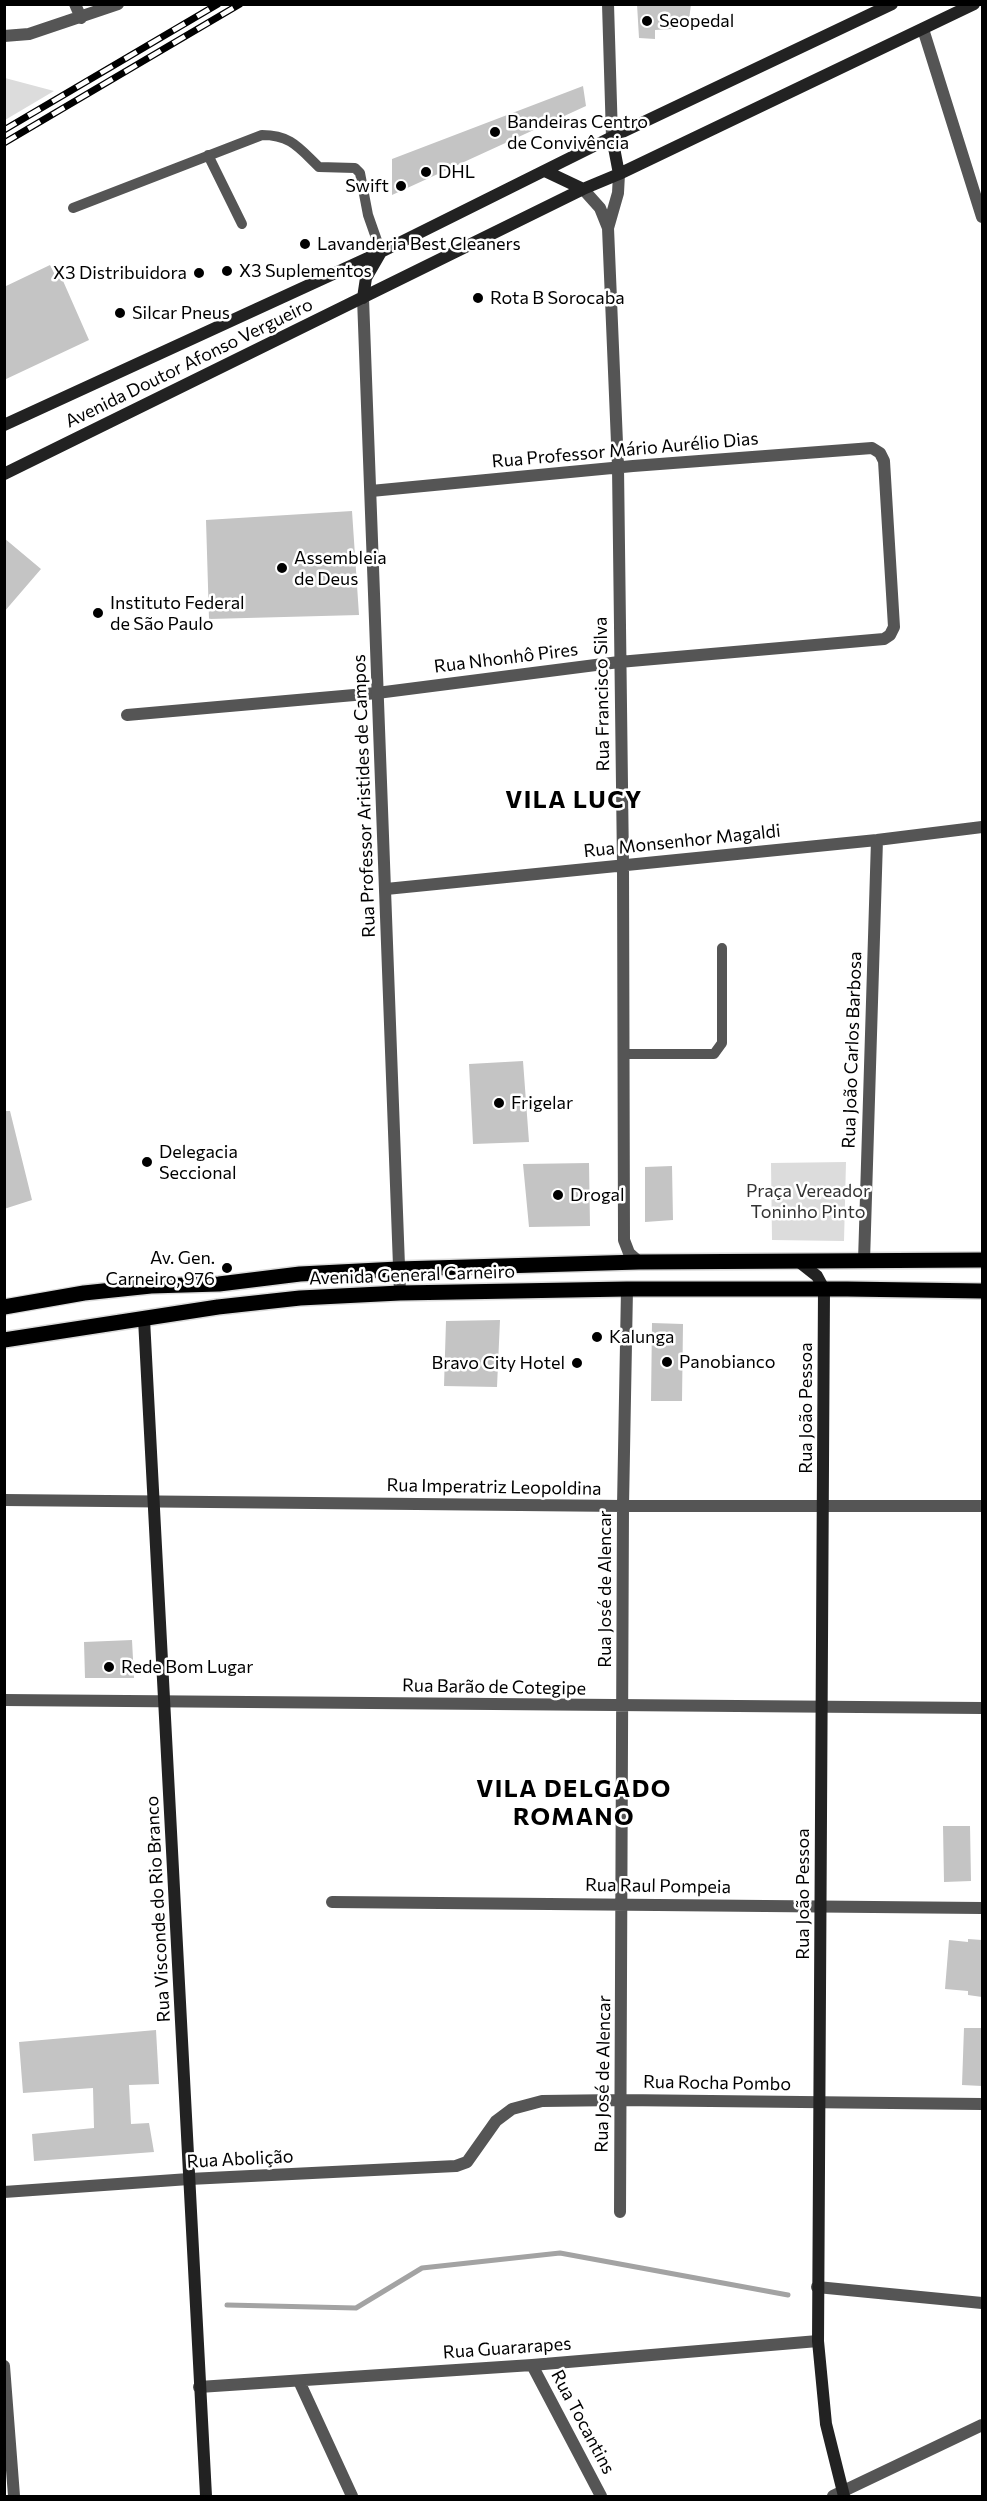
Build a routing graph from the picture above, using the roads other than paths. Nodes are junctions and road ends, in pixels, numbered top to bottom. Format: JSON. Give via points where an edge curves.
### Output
{"nodes":[{"id":1,"x":75,"y":4,"type":"edge"},
{"id":2,"x":118,"y":4,"type":"edge"},
{"id":3,"x":608,"y":4,"type":"edge"},
{"id":4,"x":892,"y":4,"type":"edge"},
{"id":5,"x":974,"y":4,"type":"edge"},
{"id":6,"x":81,"y":18,"type":"junction"},
{"id":7,"x":923,"y":29,"type":"junction"},
{"id":8,"x":4,"y":36,"type":"edge"},
{"id":9,"x":612,"y":137,"type":"junction"},
{"id":10,"x":208,"y":155,"type":"junction"},
{"id":11,"x":545,"y":171,"type":"junction"},
{"id":12,"x":619,"y":174,"type":"junction"},
{"id":13,"x":977,"y":177,"type":"edge"},
{"id":14,"x":584,"y":189,"type":"junction"},
{"id":15,"x":73,"y":208,"type":"dead end"},
{"id":16,"x":982,"y":217,"type":"edge"},
{"id":17,"x":242,"y":224,"type":"dead end"},
{"id":18,"x":608,"y":228,"type":"junction"},
{"id":19,"x":381,"y":252,"type":"junction"},
{"id":20,"x":363,"y":298,"type":"junction"},
{"id":21,"x":4,"y":425,"type":"edge"},
{"id":22,"x":618,"y":468,"type":"junction"},
{"id":23,"x":4,"y":474,"type":"edge"},
{"id":24,"x":371,"y":490,"type":"junction"},
{"id":25,"x":890,"y":635,"type":"joint"},
{"id":26,"x":619,"y":662,"type":"junction"},
{"id":27,"x":377,"y":693,"type":"junction"},
{"id":28,"x":127,"y":716,"type":"dead end"},
{"id":29,"x":982,"y":826,"type":"edge"},
{"id":30,"x":877,"y":840,"type":"junction"},
{"id":31,"x":623,"y":865,"type":"junction"},
{"id":32,"x":386,"y":890,"type":"junction"},
{"id":33,"x":722,"y":948,"type":"dead end"},
{"id":34,"x":623,"y":1054,"type":"junction"},
{"id":35,"x":982,"y":1260,"type":"edge"},
{"id":36,"x":798,"y":1261,"type":"junction"},
{"id":37,"x":864,"y":1261,"type":"junction"},
{"id":38,"x":639,"y":1262,"type":"junction"},
{"id":39,"x":398,"y":1269,"type":"junction"},
{"id":40,"x":627,"y":1289,"type":"junction"},
{"id":41,"x":824,"y":1289,"type":"junction"},
{"id":42,"x":982,"y":1291,"type":"edge"},
{"id":43,"x":400,"y":1293,"type":"junction"},
{"id":44,"x":4,"y":1307,"type":"edge"},
{"id":45,"x":144,"y":1319,"type":"junction"},
{"id":46,"x":4,"y":1340,"type":"edge"},
{"id":47,"x":4,"y":1500,"type":"edge"},
{"id":48,"x":154,"y":1501,"type":"junction"},
{"id":49,"x":623,"y":1506,"type":"junction"},
{"id":50,"x":824,"y":1506,"type":"junction"},
{"id":51,"x":982,"y":1506,"type":"edge"},
{"id":52,"x":4,"y":1700,"type":"edge"},
{"id":53,"x":165,"y":1701,"type":"junction"},
{"id":54,"x":623,"y":1706,"type":"junction"},
{"id":55,"x":822,"y":1708,"type":"junction"},
{"id":56,"x":982,"y":1708,"type":"edge"},
{"id":57,"x":332,"y":1902,"type":"dead end"},
{"id":58,"x":623,"y":1903,"type":"junction"},
{"id":59,"x":820,"y":1906,"type":"junction"},
{"id":60,"x":982,"y":1908,"type":"edge"},
{"id":61,"x":620,"y":2100,"type":"junction"},
{"id":62,"x":820,"y":2103,"type":"junction"},
{"id":63,"x":982,"y":2104,"type":"edge"},
{"id":64,"x":474,"y":2154,"type":"joint"},
{"id":65,"x":189,"y":2179,"type":"junction"},
{"id":66,"x":4,"y":2192,"type":"edge"},
{"id":67,"x":620,"y":2212,"type":"dead end"},
{"id":68,"x":818,"y":2287,"type":"junction"},
{"id":69,"x":982,"y":2303,"type":"edge"},
{"id":70,"x":818,"y":2341,"type":"junction"},
{"id":71,"x":532,"y":2365,"type":"junction"},
{"id":72,"x":4,"y":2366,"type":"edge"},
{"id":73,"x":299,"y":2381,"type":"junction"},
{"id":74,"x":199,"y":2387,"type":"junction"},
{"id":75,"x":6,"y":2398,"type":"edge"},
{"id":76,"x":982,"y":2425,"type":"edge"},
{"id":77,"x":839,"y":2495,"type":"edge"},
{"id":78,"x":15,"y":2496,"type":"edge"},
{"id":79,"x":206,"y":2496,"type":"edge"},
{"id":80,"x":352,"y":2496,"type":"edge"},
{"id":81,"x":602,"y":2496,"type":"edge"}],
"edges":[{"from":1,"to":6,"type":"street"},
{"from":2,"to":6,"type":"street"},
{"from":3,"to":9,"type":"street"},
{"from":4,"to":9,"type":"main road","name":"Avenida Doutor Afonso Vergueiro"},
{"from":5,"to":7,"type":"main road","name":"Avenida Doutor Afonso Vergueiro"},
{"from":6,"to":8,"type":"street","via":[[29,34]]},
{"from":7,"to":12,"type":"main road","name":"Avenida Doutor Afonso Vergueiro"},
{"from":7,"to":13,"type":"street"},
{"from":9,"to":11,"type":"main road","name":"Avenida Doutor Afonso Vergueiro"},
{"from":9,"to":12,"type":"main road"},
{"from":10,"to":15,"type":"lane"},
{"from":10,"to":17,"type":"lane"},
{"from":10,"to":19,"type":"lane","via":[[262,135],[279,135],[291,140],[319,167],[355,168],[362,179],[368,215]]},
{"from":11,"to":14,"type":"main road"},
{"from":11,"to":19,"type":"main road","name":"Avenida Doutor Afonso Vergueiro"},
{"from":12,"to":14,"type":"main road","name":"Avenida Doutor Afonso Vergueiro"},
{"from":12,"to":18,"type":"street","name":"Rua Francisco Silva"},
{"from":13,"to":16,"type":"street"},
{"from":14,"to":18,"type":"street","name":"Rua Francisco Silva","via":[[600,208]]},
{"from":14,"to":20,"type":"main road","name":"Avenida Doutor Afonso Vergueiro"},
{"from":18,"to":22,"type":"street","name":"Rua Francisco Silva"},
{"from":19,"to":20,"type":"main road","via":[[366,278]]},
{"from":19,"to":21,"type":"main road","name":"Avenida Doutor Afonso Vergueiro"},
{"from":20,"to":23,"type":"main road","name":"Avenida Doutor Afonso Vergueiro"},
{"from":20,"to":24,"type":"street","name":"Rua Professor Aristides de Campos"},
{"from":22,"to":24,"type":"street","name":"Rua Professor Mário Aurélio Dias"},
{"from":22,"to":25,"type":"street","name":"Rua Professor Mário Aurélio Dias","via":[[872,448],[884,461],[894,627]]},
{"from":22,"to":26,"type":"street","name":"Rua Francisco Silva"},
{"from":24,"to":27,"type":"street","name":"Rua Professor Aristides de Campos"},
{"from":25,"to":26,"type":"street","name":"Rua Nhonhô Pires","via":[[884,639]]},
{"from":26,"to":27,"type":"street","name":"Rua Nhonhô Pires"},
{"from":26,"to":31,"type":"street","name":"Rua Francisco Silva"},
{"from":27,"to":28,"type":"street","name":"Rua Nhonhô Pires"},
{"from":27,"to":32,"type":"street","name":"Rua Professor Aristides de Campos"},
{"from":29,"to":30,"type":"street","name":"Rua Monsenhor Magaldi"},
{"from":30,"to":31,"type":"street","name":"Rua Monsenhor Magaldi"},
{"from":30,"to":37,"type":"street","name":"Rua João Carlos Barbosa"},
{"from":31,"to":32,"type":"street","name":"Rua Monsenhor Magaldi"},
{"from":31,"to":34,"type":"street","name":"Rua Francisco Silva"},
{"from":32,"to":39,"type":"street","name":"Rua Professor Aristides de Campos"},
{"from":33,"to":34,"type":"lane","via":[[719,1051]]},
{"from":34,"to":38,"type":"street","name":"Rua Francisco Silva","via":[[624,1240]]},
{"from":35,"to":37,"type":"main road","name":"Avenida General Carneiro"},
{"from":36,"to":37,"type":"main road","name":"Avenida General Carneiro"},
{"from":36,"to":38,"type":"main road","name":"Avenida General Carneiro"},
{"from":36,"to":41,"type":"main road","via":[[817,1276]]},
{"from":38,"to":39,"type":"main road","name":"Avenida General Carneiro"},
{"from":39,"to":43,"type":"street","name":"Rua Professor Aristides de Campos"},
{"from":39,"to":44,"type":"main road","name":"Avenida General Carneiro","via":[[151,1286]]},
{"from":40,"to":41,"type":"main road","name":"Avenida General Carneiro"},
{"from":40,"to":43,"type":"main road","name":"Avenida General Carneiro"},
{"from":40,"to":49,"type":"street","name":"Rua José de Alencar"},
{"from":41,"to":42,"type":"main road","name":"Avenida General Carneiro"},
{"from":41,"to":50,"type":"main road","name":"Rua João Pessoa"},
{"from":43,"to":45,"type":"main road","name":"Avenida General Carneiro","via":[[300,1298]]},
{"from":45,"to":46,"type":"main road","name":"Avenida General Carneiro"},
{"from":45,"to":48,"type":"main road","name":"Rua Visconde do Rio Branco"},
{"from":47,"to":48,"type":"street","name":"Rua Imperatriz Leopoldina"},
{"from":48,"to":49,"type":"street","name":"Rua Imperatriz Leopoldina"},
{"from":48,"to":53,"type":"main road","name":"Rua Visconde do Rio Branco"},
{"from":49,"to":50,"type":"street","name":"Rua Imperatriz Leopoldina"},
{"from":49,"to":54,"type":"street","name":"Rua José de Alencar"},
{"from":50,"to":51,"type":"street","name":"Rua Imperatriz Leopoldina"},
{"from":50,"to":55,"type":"main road","name":"Rua João Pessoa"},
{"from":52,"to":53,"type":"street","name":"Rua Barão de Cotegipe"},
{"from":53,"to":54,"type":"street","name":"Rua Barão de Cotegipe"},
{"from":53,"to":65,"type":"main road","name":"Rua Visconde do Rio Branco"},
{"from":54,"to":55,"type":"street","name":"Rua Barão de Cotegipe"},
{"from":54,"to":58,"type":"street","name":"Rua José de Alencar"},
{"from":55,"to":56,"type":"street","name":"Rua Barão de Cotegipe"},
{"from":55,"to":59,"type":"main road","name":"Rua João Pessoa"},
{"from":57,"to":58,"type":"street","name":"Rua Raul Pompeia"},
{"from":58,"to":59,"type":"street","name":"Rua Raul Pompeia"},
{"from":58,"to":61,"type":"street","name":"Rua José de Alencar"},
{"from":59,"to":60,"type":"street","name":"Rua Raul Pompeia"},
{"from":59,"to":62,"type":"main road","name":"Rua João Pessoa"},
{"from":61,"to":62,"type":"street","name":"Rua Rocha Pombo"},
{"from":61,"to":64,"type":"street","name":"Rua Rocha Pombo","via":[[542,2101],[512,2109],[496,2121]]},
{"from":61,"to":67,"type":"street","name":"Rua José de Alencar"},
{"from":62,"to":63,"type":"street","name":"Rua Rocha Pombo"},
{"from":62,"to":68,"type":"main road","name":"Rua João Pessoa"},
{"from":64,"to":65,"type":"street","name":"Rua Abolição","via":[[466,2162],[440,2168]]},
{"from":65,"to":66,"type":"street","name":"Rua Abolição"},
{"from":65,"to":74,"type":"main road","name":"Rua Visconde do Rio Branco"},
{"from":68,"to":69,"type":"street"},
{"from":68,"to":70,"type":"main road","name":"Rua João Pessoa"},
{"from":70,"to":71,"type":"street","name":"Rua Guararapes"},
{"from":70,"to":77,"type":"main road","name":"Rua João Pessoa","via":[[826,2424]]},
{"from":71,"to":73,"type":"street","name":"Rua Guararapes"},
{"from":71,"to":81,"type":"street","name":"Rua Tocantins"},
{"from":72,"to":75,"type":"street"},
{"from":73,"to":74,"type":"street","name":"Rua Guararapes"},
{"from":73,"to":80,"type":"street"},
{"from":74,"to":79,"type":"main road","name":"Rua Visconde do Rio Branco"},
{"from":75,"to":78,"type":"street"},
{"from":76,"to":77,"type":"street"}]}
